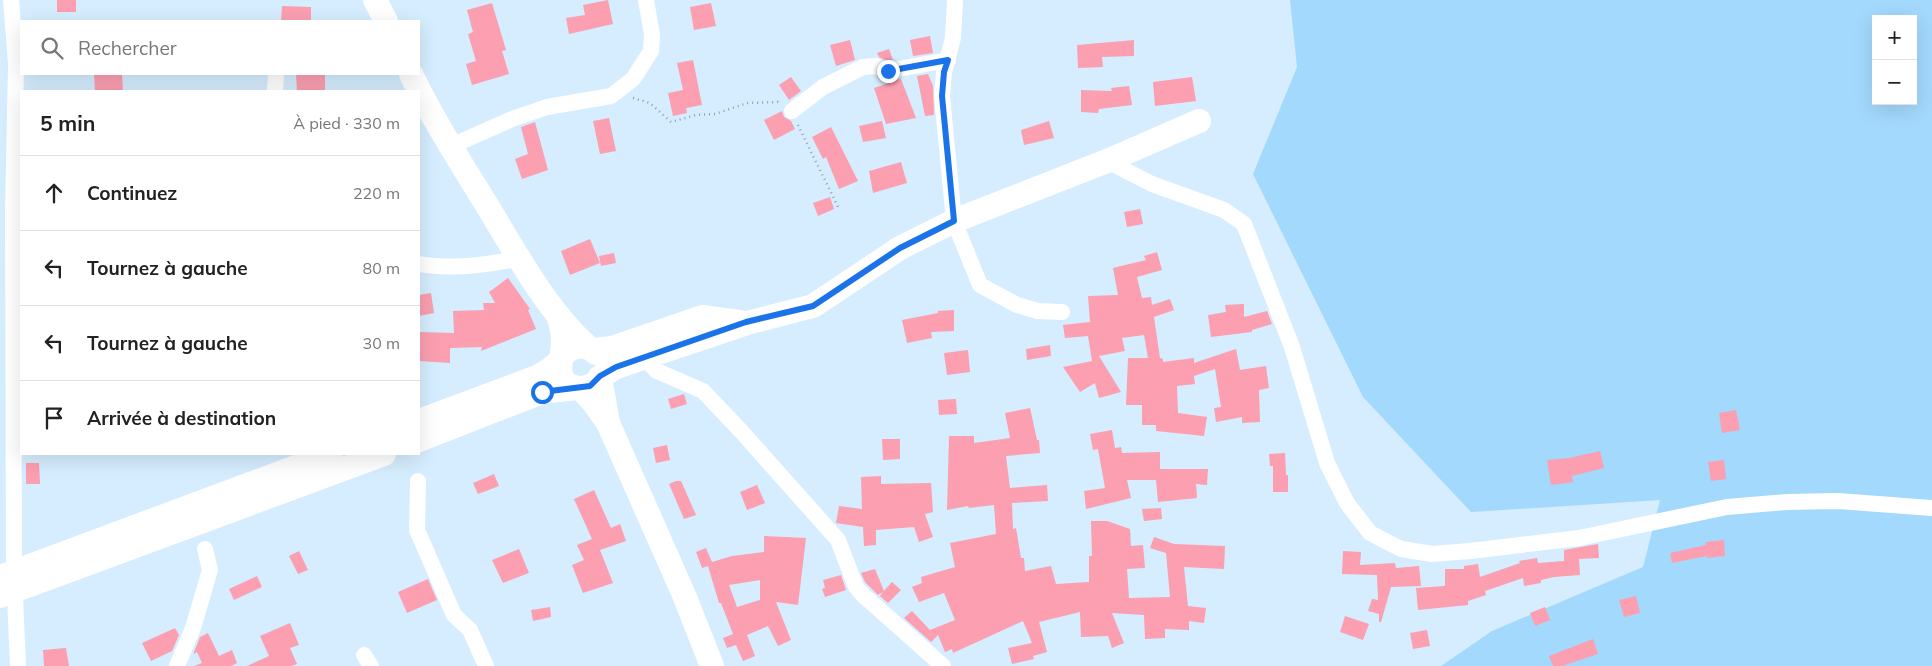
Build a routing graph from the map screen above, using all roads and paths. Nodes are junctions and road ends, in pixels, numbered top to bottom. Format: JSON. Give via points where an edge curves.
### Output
{"nodes":[{"id":1,"x":11,"y":0,"type":"edge"},
{"id":2,"x":376,"y":0,"type":"edge"},
{"id":3,"x":646,"y":0,"type":"edge"},
{"id":4,"x":955,"y":0,"type":"edge"},
{"id":5,"x":386,"y":20,"type":"edge"},
{"id":6,"x":948,"y":60,"type":"junction"},
{"id":7,"x":16,"y":64,"type":"junction"},
{"id":8,"x":0,"y":72,"type":"edge"},
{"id":9,"x":276,"y":75,"type":"edge"},
{"id":10,"x":412,"y":75,"type":"edge"},
{"id":11,"x":275,"y":90,"type":"edge"},
{"id":12,"x":419,"y":90,"type":"edge"},
{"id":13,"x":420,"y":92,"type":"edge"},
{"id":14,"x":612,"y":96,"type":"junction"},
{"id":15,"x":792,"y":110,"type":"junction"},
{"id":16,"x":1199,"y":121,"type":"dead end"},
{"id":17,"x":451,"y":146,"type":"junction"},
{"id":18,"x":7,"y":155,"type":"edge"},
{"id":19,"x":1107,"y":161,"type":"junction"},
{"id":20,"x":840,"y":209,"type":"dead end"},
{"id":21,"x":17,"y":210,"type":"edge"},
{"id":22,"x":954,"y":221,"type":"junction"},
{"id":23,"x":520,"y":258,"type":"junction"},
{"id":24,"x":420,"y":264,"type":"edge"},
{"id":25,"x":1062,"y":312,"type":"dead end"},
{"id":26,"x":559,"y":316,"type":"junction"},
{"id":27,"x":746,"y":322,"type":"junction"},
{"id":28,"x":591,"y":349,"type":"junction"},
{"id":29,"x":562,"y":358,"type":"junction"},
{"id":30,"x":644,"y":358,"type":"junction"},
{"id":31,"x":600,"y":376,"type":"junction"},
{"id":32,"x":578,"y":388,"type":"junction"},
{"id":33,"x":420,"y":421,"type":"edge"},
{"id":34,"x":608,"y":423,"type":"junction"},
{"id":35,"x":420,"y":440,"type":"edge"},
{"id":36,"x":329,"y":455,"type":"edge"},
{"id":37,"x":381,"y":455,"type":"edge"},
{"id":38,"x":418,"y":481,"type":"dead end"},
{"id":39,"x":1932,"y":508,"type":"edge"},
{"id":40,"x":205,"y":549,"type":"dead end"},
{"id":41,"x":7,"y":584,"type":"edge"},
{"id":42,"x":18,"y":666,"type":"edge"},
{"id":43,"x":177,"y":666,"type":"edge"},
{"id":44,"x":486,"y":666,"type":"edge"},
{"id":45,"x":712,"y":666,"type":"edge"},
{"id":46,"x":943,"y":666,"type":"edge"}],
"edges":[{"from":1,"to":7,"type":"street"},
{"from":2,"to":5,"type":"street"},
{"from":3,"to":14,"type":"street","via":[[652,35],[651,51],[633,79]]},
{"from":4,"to":6,"type":"street"},
{"from":6,"to":15,"type":"street","via":[[888,71],[876,66],[863,67],[823,88]]},
{"from":6,"to":22,"type":"street","via":[[942,96]]},
{"from":7,"to":8,"type":"street"},
{"from":7,"to":18,"type":"street"},
{"from":9,"to":11,"type":"street"},
{"from":10,"to":12,"type":"street"},
{"from":13,"to":17,"type":"street"},
{"from":14,"to":15,"type":"path","via":[[628,96],[650,103],[671,122],[715,114],[747,103],[778,102]]},
{"from":14,"to":17,"type":"street","via":[[547,107]]},
{"from":15,"to":20,"type":"path"},
{"from":16,"to":19,"type":"street"},
{"from":17,"to":23,"type":"street"},
{"from":18,"to":21,"type":"street"},
{"from":19,"to":22,"type":"street"},
{"from":19,"to":39,"type":"street","via":[[1152,184],[1224,210],[1244,224],[1292,347],[1327,463],[1347,503],[1370,533],[1401,549],[1432,554],[1579,538],[1727,507],[1787,502],[1838,501]]},
{"from":21,"to":41,"type":"street"},
{"from":22,"to":25,"type":"street","via":[[980,285],[1017,305],[1038,311]]},
{"from":22,"to":27,"type":"street","via":[[900,248],[813,306]]},
{"from":23,"to":24,"type":"street","via":[[454,267]]},
{"from":23,"to":26,"type":"street"},
{"from":26,"to":28,"type":"street"},
{"from":26,"to":29,"type":"street"},
{"from":27,"to":28,"type":"street","via":[[702,318],[612,348]]},
{"from":27,"to":30,"type":"street"},
{"from":28,"to":29,"type":"street","via":[[574,346]]},
{"from":28,"to":31,"type":"street","via":[[602,363]]},
{"from":29,"to":32,"type":"street","via":[[564,381]]},
{"from":29,"to":33,"type":"street","via":[[537,377]]},
{"from":30,"to":31,"type":"street"},
{"from":30,"to":46,"type":"street","via":[[657,370],[703,391],[838,540],[856,587]]},
{"from":31,"to":32,"type":"street","via":[[590,386]]},
{"from":31,"to":34,"type":"street"},
{"from":32,"to":34,"type":"street"},
{"from":32,"to":35,"type":"street","via":[[542,392]]},
{"from":34,"to":45,"type":"street"},
{"from":36,"to":41,"type":"street"},
{"from":37,"to":41,"type":"street"},
{"from":38,"to":44,"type":"street","via":[[417,530],[454,615],[470,630]]},
{"from":40,"to":43,"type":"street","via":[[210,570],[193,628]]},
{"from":41,"to":42,"type":"street"}]}
